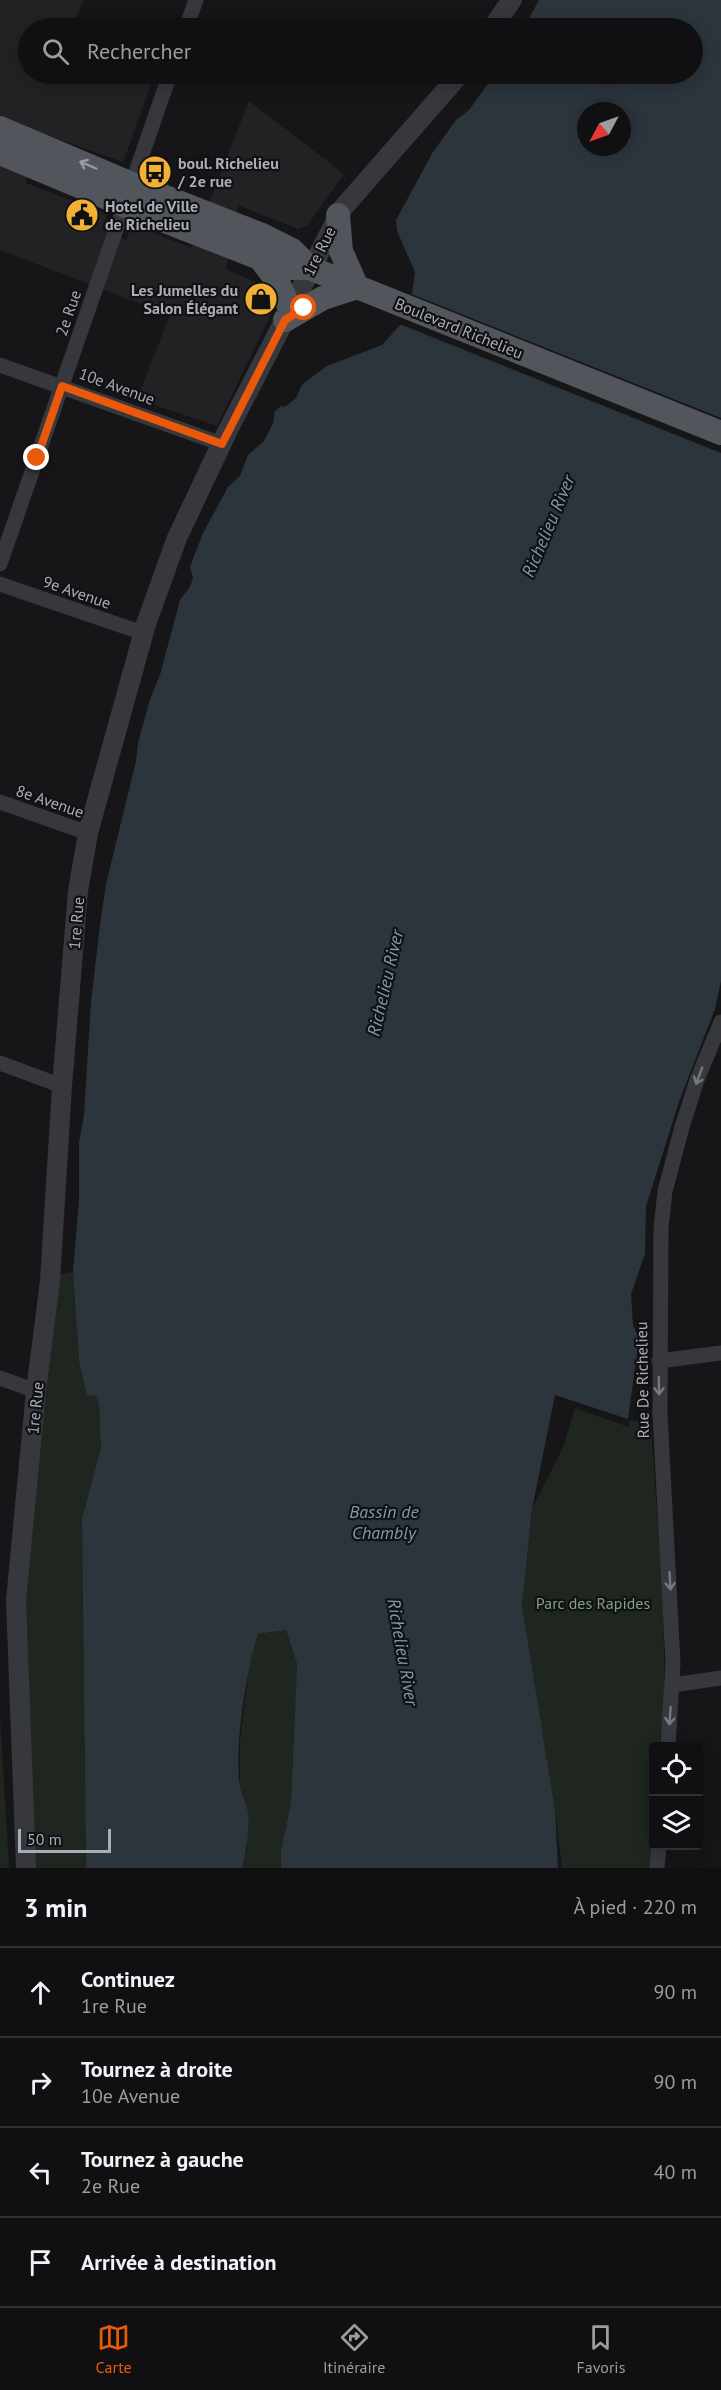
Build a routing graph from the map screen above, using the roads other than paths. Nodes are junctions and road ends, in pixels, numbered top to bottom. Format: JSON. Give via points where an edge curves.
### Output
{"nodes":[{"id":1,"x":195,"y":0,"type":"edge"},
{"id":2,"x":507,"y":2,"type":"edge"},
{"id":3,"x":189,"y":18,"type":"edge"},
{"id":4,"x":498,"y":18,"type":"edge"},
{"id":5,"x":166,"y":84,"type":"edge"},
{"id":6,"x":452,"y":84,"type":"edge"},
{"id":7,"x":0,"y":128,"type":"edge"},
{"id":8,"x":0,"y":153,"type":"edge"},
{"id":9,"x":128,"y":194,"type":"junction"},
{"id":10,"x":338,"y":215,"type":"junction"},
{"id":11,"x":259,"y":257,"type":"junction"},
{"id":12,"x":310,"y":268,"type":"junction"},
{"id":13,"x":357,"y":287,"type":"junction"},
{"id":14,"x":287,"y":314,"type":"junction"},
{"id":15,"x":0,"y":364,"type":"edge"},
{"id":16,"x":62,"y":386,"type":"junction"},
{"id":17,"x":721,"y":433,"type":"edge"},
{"id":18,"x":222,"y":444,"type":"junction"},
{"id":19,"x":0,"y":564,"type":"edge"},
{"id":20,"x":0,"y":584,"type":"edge"},
{"id":21,"x":143,"y":633,"type":"junction"},
{"id":22,"x":0,"y":802,"type":"edge"},
{"id":23,"x":88,"y":833,"type":"junction"},
{"id":24,"x":721,"y":1022,"type":"edge"},
{"id":25,"x":0,"y":1063,"type":"edge"},
{"id":26,"x":62,"y":1086,"type":"junction"},
{"id":27,"x":721,"y":1353,"type":"edge"},
{"id":28,"x":659,"y":1361,"type":"junction"},
{"id":29,"x":0,"y":1378,"type":"edge"},
{"id":30,"x":36,"y":1391,"type":"junction"},
{"id":31,"x":721,"y":1678,"type":"edge"},
{"id":32,"x":673,"y":1685,"type":"junction"},
{"id":33,"x":668,"y":1742,"type":"edge"},
{"id":34,"x":658,"y":1850,"type":"edge"},
{"id":35,"x":26,"y":1868,"type":"edge"},
{"id":36,"x":657,"y":1868,"type":"edge"}],
"edges":[{"from":1,"to":3,"type":"street"},
{"from":2,"to":4,"type":"street"},
{"from":5,"to":9,"type":"street","name":"2e Rue"},
{"from":6,"to":10,"type":"street","name":"1re Rue"},
{"from":9,"to":7,"type":"main road","name":"Boulevard Richelieu","one_way":true},
{"from":8,"to":9,"type":"main road","name":"Boulevard Richelieu"},
{"from":9,"to":11,"type":"main road","name":"Boulevard Richelieu"},
{"from":9,"to":12,"type":"main road","name":"Boulevard Richelieu","via":[[284,245]]},
{"from":9,"to":16,"type":"street","name":"2e Rue"},
{"from":10,"to":12,"type":"street","name":"1re Rue"},
{"from":10,"to":13,"type":"main road","via":[[341,251]]},
{"from":11,"to":12,"type":"main road","name":"Boulevard Richelieu","via":[[288,269]]},
{"from":11,"to":14,"type":"main road","via":[[278,282]]},
{"from":12,"to":13,"type":"main road","name":"Boulevard Richelieu"},
{"from":12,"to":14,"type":"street","name":"1re Rue"},
{"from":13,"to":14,"type":"main road"},
{"from":13,"to":17,"type":"main road","name":"Boulevard Richelieu"},
{"from":14,"to":18,"type":"street","name":"1re Rue"},
{"from":15,"to":16,"type":"street","name":"10e Avenue"},
{"from":16,"to":18,"type":"street","name":"10e Avenue"},
{"from":16,"to":19,"type":"street","name":"2e Rue"},
{"from":18,"to":21,"type":"street","name":"1re Rue","via":[[177,538]]},
{"from":20,"to":21,"type":"street","name":"9e Avenue"},
{"from":21,"to":23,"type":"street","name":"1re Rue"},
{"from":22,"to":23,"type":"street","name":"8e Avenue"},
{"from":23,"to":26,"type":"street","name":"1re Rue","via":[[78,891]]},
{"from":24,"to":28,"type":"street","name":"Rue De Richelieu","one_way":true,"via":[[688,1106],[665,1191]]},
{"from":25,"to":26,"type":"street"},
{"from":26,"to":30,"type":"street","name":"1re Rue","via":[[50,1281]]},
{"from":27,"to":28,"type":"street"},
{"from":28,"to":32,"type":"street","name":"Rue De Richelieu","one_way":true},
{"from":29,"to":30,"type":"street"},
{"from":30,"to":35,"type":"street","name":"1re Rue","via":[[16,1600]]},
{"from":31,"to":32,"type":"street"},
{"from":32,"to":33,"type":"street","name":"Rue De Richelieu","one_way":true},
{"from":34,"to":36,"type":"street"}]}
